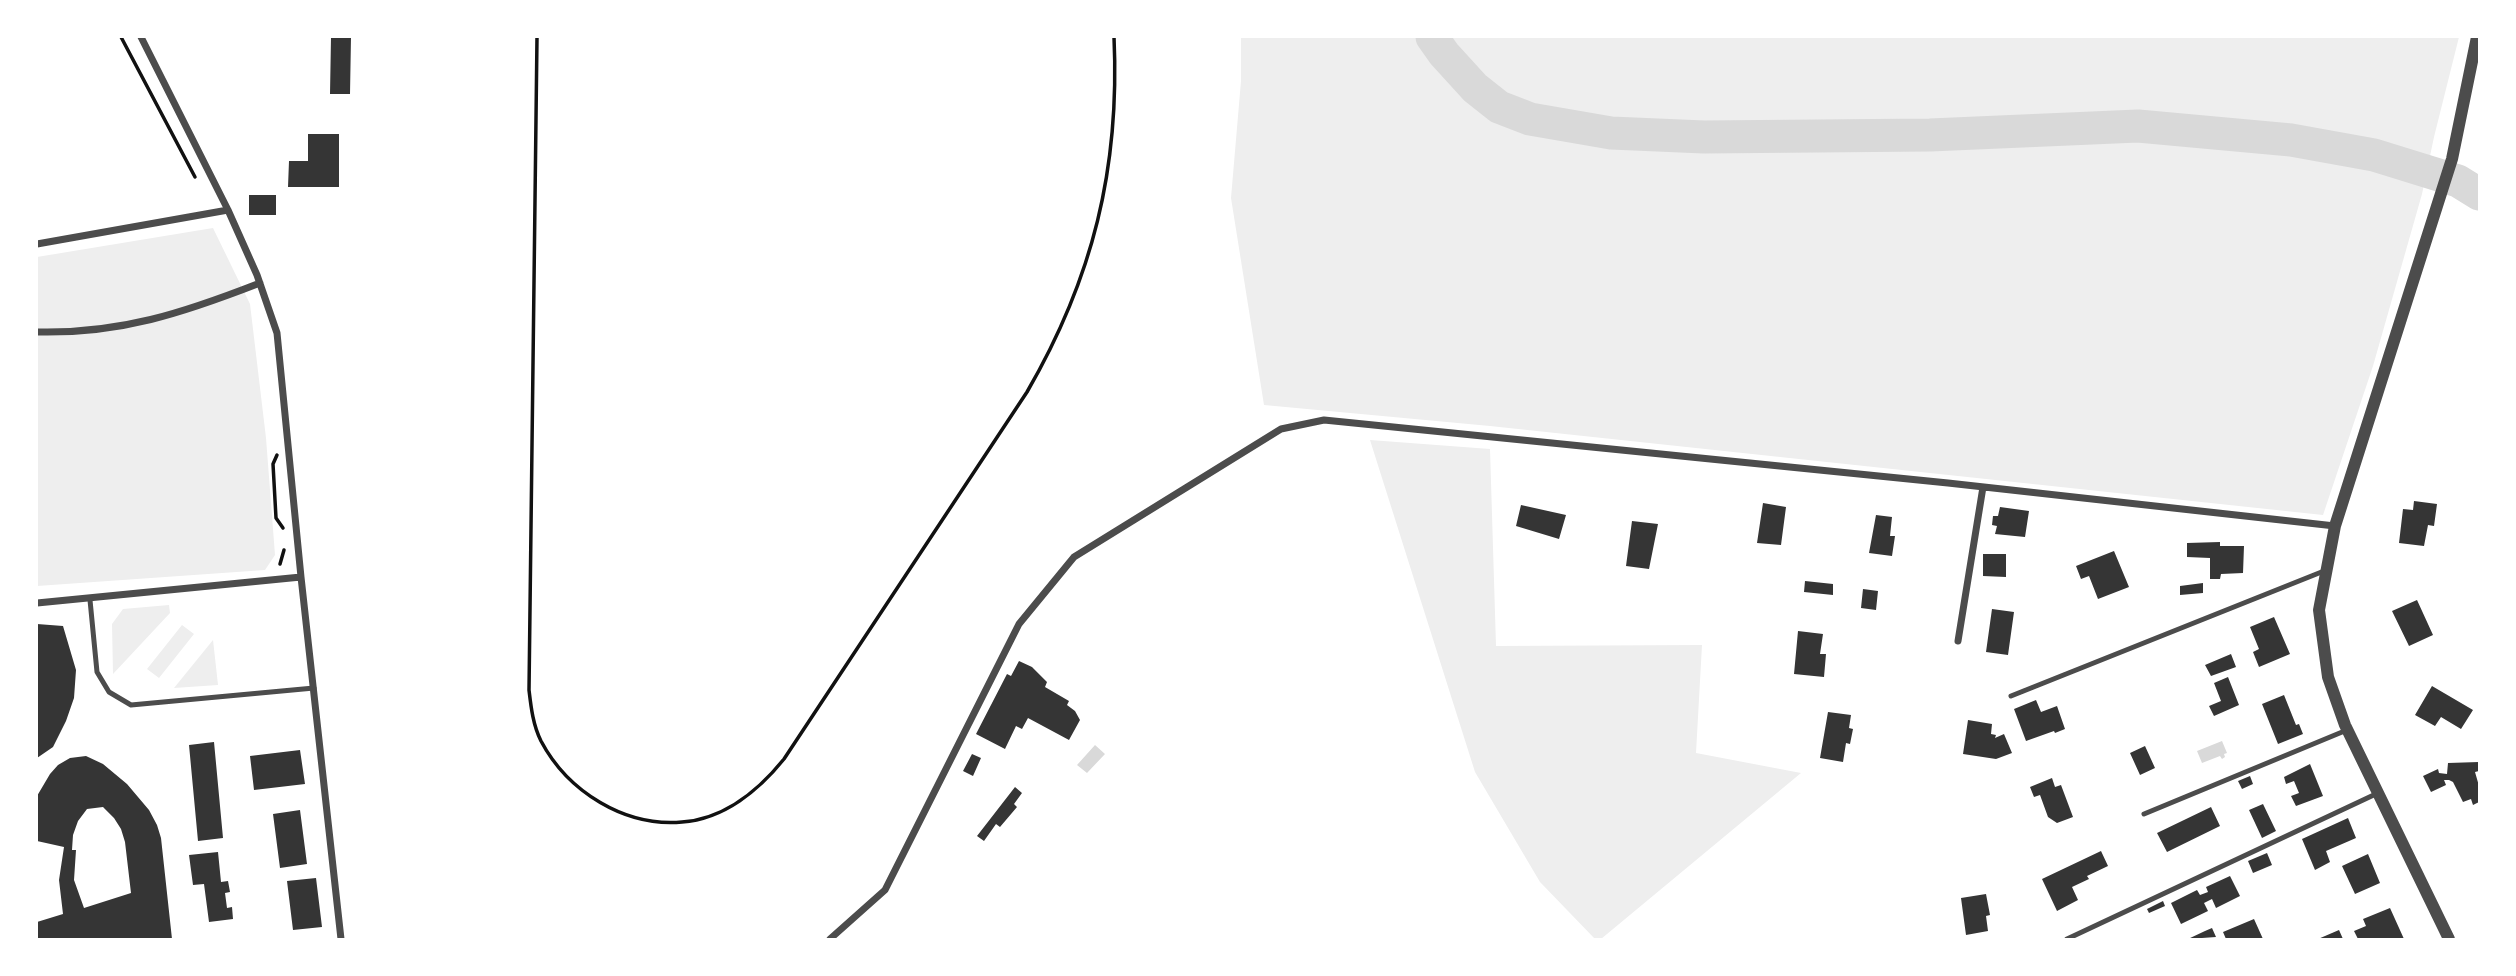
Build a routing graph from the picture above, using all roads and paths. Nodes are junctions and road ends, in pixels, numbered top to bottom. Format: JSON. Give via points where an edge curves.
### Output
{"nodes":[{"id":1,"x":141,"y":37,"type":"edge"},
{"id":2,"x":537,"y":37,"type":"edge"},
{"id":3,"x":1114,"y":37,"type":"edge"},
{"id":4,"x":2477,"y":37,"type":"edge"},
{"id":5,"x":228,"y":210,"type":"junction"},
{"id":6,"x":37,"y":244,"type":"edge"},
{"id":7,"x":260,"y":284,"type":"junction"},
{"id":8,"x":37,"y":332,"type":"edge"},
{"id":9,"x":1983,"y":487,"type":"junction"},
{"id":10,"x":2335,"y":526,"type":"junction"},
{"id":11,"x":2327,"y":570,"type":"junction"},
{"id":12,"x":300,"y":577,"type":"junction"},
{"id":13,"x":90,"y":600,"type":"junction"},
{"id":14,"x":37,"y":603,"type":"edge"},
{"id":15,"x":1958,"y":641,"type":"dead end"},
{"id":16,"x":314,"y":688,"type":"junction"},
{"id":17,"x":2011,"y":696,"type":"dead end"},
{"id":18,"x":2347,"y":730,"type":"junction"},
{"id":19,"x":2378,"y":793,"type":"junction"},
{"id":20,"x":2144,"y":814,"type":"dead end"},
{"id":21,"x":341,"y":939,"type":"edge"},
{"id":22,"x":830,"y":939,"type":"edge"},
{"id":23,"x":2067,"y":939,"type":"edge"},
{"id":24,"x":2449,"y":939,"type":"edge"}],
"edges":[{"from":1,"to":5,"type":"street"},
{"from":2,"to":3,"type":"path","via":[[532,716],[541,741],[574,783],[625,815],[652,822],[684,822],[723,810],[771,775],[1027,392],[1073,304],[1093,243],[1115,111]]},
{"from":4,"to":10,"type":"street","via":[[2452,159]]},
{"from":5,"to":6,"type":"street"},
{"from":5,"to":7,"type":"street"},
{"from":7,"to":8,"type":"street","via":[[197,308],[115,328]]},
{"from":7,"to":12,"type":"street","via":[[277,333]]},
{"from":9,"to":10,"type":"street"},
{"from":9,"to":15,"type":"street"},
{"from":9,"to":22,"type":"street","via":[[1324,420],[1281,429],[1074,556],[1019,624],[885,890]]},
{"from":10,"to":11,"type":"street"},
{"from":11,"to":17,"type":"lane"},
{"from":11,"to":18,"type":"street","via":[[2319,610],[2328,677]]},
{"from":12,"to":13,"type":"street"},
{"from":12,"to":16,"type":"street"},
{"from":13,"to":14,"type":"street"},
{"from":13,"to":16,"type":"lane","via":[[97,672],[109,692],[131,705]]},
{"from":16,"to":21,"type":"street"},
{"from":18,"to":19,"type":"street"},
{"from":18,"to":20,"type":"lane"},
{"from":19,"to":23,"type":"lane"},
{"from":19,"to":24,"type":"street"}]}
